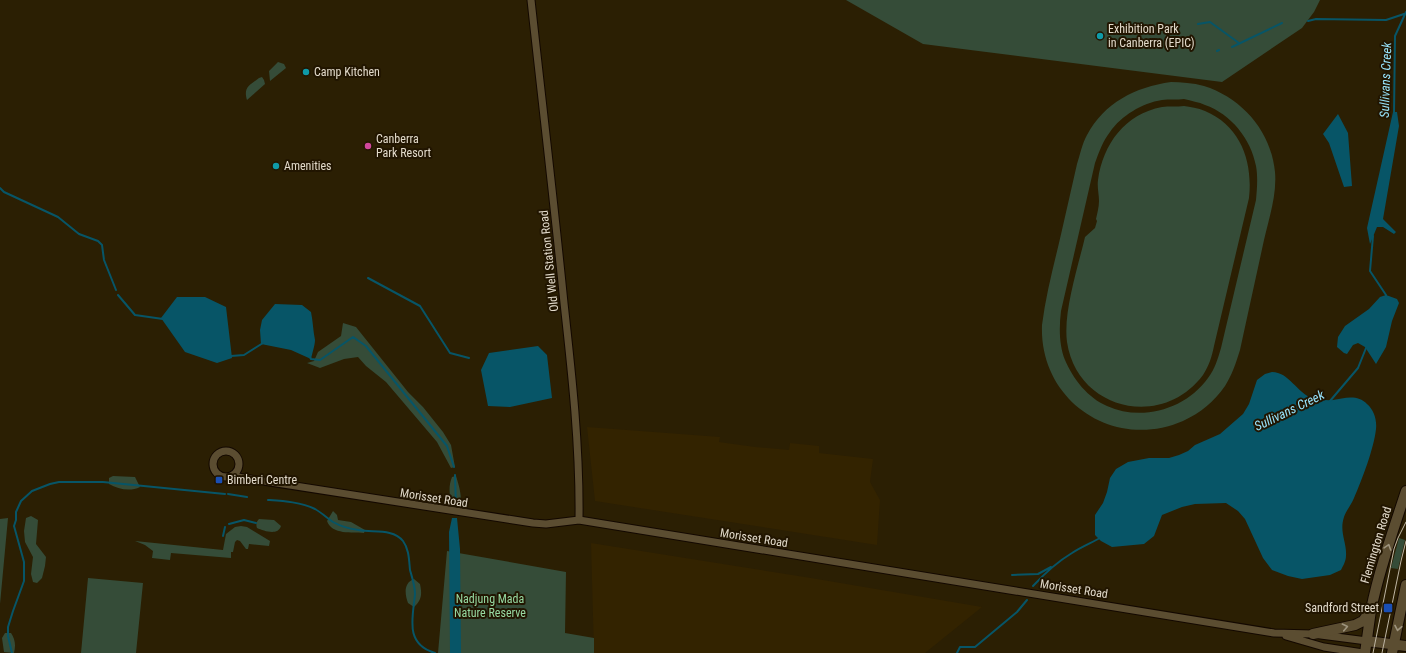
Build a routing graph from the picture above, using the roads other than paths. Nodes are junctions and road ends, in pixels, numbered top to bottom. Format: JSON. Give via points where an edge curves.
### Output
{"nodes":[{"id":1,"x":532,"y":0,"type":"edge"},
{"id":2,"x":231,"y":476,"type":"dead end"},
{"id":3,"x":1406,"y":491,"type":"edge"},
{"id":4,"x":579,"y":520,"type":"junction"},
{"id":5,"x":1406,"y":584,"type":"edge"},
{"id":6,"x":1371,"y":610,"type":"junction"},
{"id":7,"x":1274,"y":632,"type":"junction"},
{"id":8,"x":1313,"y":634,"type":"junction"},
{"id":9,"x":1367,"y":641,"type":"junction"},
{"id":10,"x":1406,"y":646,"type":"edge"},
{"id":11,"x":1393,"y":649,"type":"edge"},
{"id":12,"x":1364,"y":653,"type":"edge"}],
"edges":[{"from":1,"to":4,"type":"street","name":"Old Well Station Road","via":[[573,393],[579,471]]},
{"from":2,"to":4,"type":"street","name":"Morisset Road","via":[[533,523]]},
{"from":6,"to":3,"type":"main road","name":"Flemington Road","one_way":true},
{"from":4,"to":7,"type":"street","name":"Morisset Road"},
{"from":5,"to":11,"type":"main road","one_way":true},
{"from":8,"to":6,"type":"main road","one_way":true,"via":[[1355,625]]},
{"from":6,"to":9,"type":"main road","name":"Flemington Road"},
{"from":7,"to":8,"type":"street","name":"Morisset Road"},
{"from":7,"to":12,"type":"street","name":"Morisset Road","via":[[1324,647]]},
{"from":8,"to":9,"type":"street","name":"Morisset Road"},
{"from":9,"to":11,"type":"main road"},
{"from":9,"to":12,"type":"main road","name":"Flemington Road"},
{"from":10,"to":11,"type":"main road"}]}
